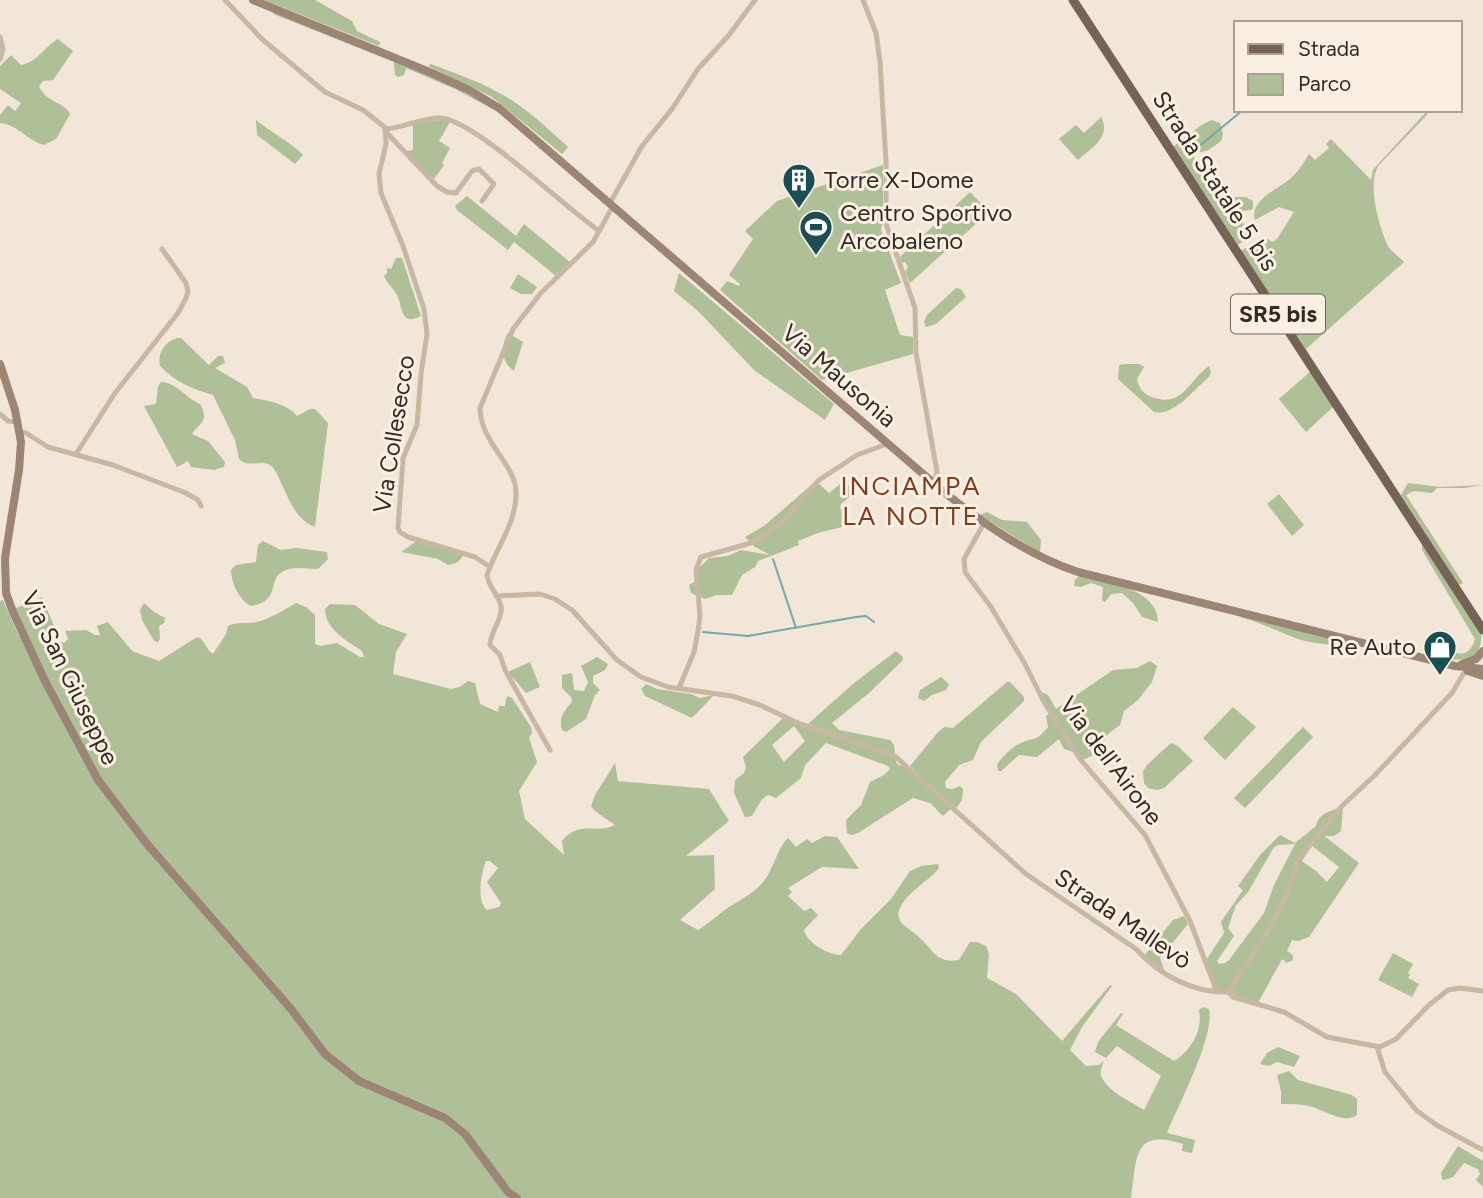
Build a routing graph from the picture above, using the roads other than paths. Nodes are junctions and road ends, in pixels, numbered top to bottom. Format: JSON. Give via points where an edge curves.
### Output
{"nodes":[{"id":1,"x":225,"y":0,"type":"edge"},
{"id":2,"x":253,"y":0,"type":"edge"},
{"id":3,"x":755,"y":0,"type":"edge"},
{"id":4,"x":863,"y":0,"type":"edge"},
{"id":5,"x":1073,"y":0,"type":"edge"},
{"id":6,"x":0,"y":37,"type":"edge"},
{"id":7,"x":0,"y":59,"type":"edge"},
{"id":8,"x":386,"y":130,"type":"junction"},
{"id":9,"x":482,"y":201,"type":"dead end"},
{"id":10,"x":612,"y":205,"type":"junction"},
{"id":11,"x":598,"y":230,"type":"junction"},
{"id":12,"x":162,"y":249,"type":"dead end"},
{"id":13,"x":0,"y":364,"type":"edge"},
{"id":14,"x":0,"y":414,"type":"edge"},
{"id":15,"x":18,"y":422,"type":"junction"},
{"id":16,"x":20,"y":432,"type":"junction"},
{"id":17,"x":887,"y":444,"type":"junction"},
{"id":18,"x":76,"y":454,"type":"junction"},
{"id":19,"x":933,"y":484,"type":"junction"},
{"id":20,"x":201,"y":506,"type":"dead end"},
{"id":21,"x":984,"y":523,"type":"junction"},
{"id":22,"x":490,"y":567,"type":"junction"},
{"id":23,"x":496,"y":596,"type":"junction"},
{"id":24,"x":1483,"y":630,"type":"edge"},
{"id":25,"x":1483,"y":651,"type":"edge"},
{"id":26,"x":1469,"y":666,"type":"junction"},
{"id":27,"x":1483,"y":669,"type":"edge"},
{"id":28,"x":1483,"y":676,"type":"edge"},
{"id":29,"x":679,"y":688,"type":"junction"},
{"id":30,"x":550,"y":750,"type":"dead end"},
{"id":31,"x":1483,"y":991,"type":"edge"},
{"id":32,"x":1217,"y":992,"type":"junction"},
{"id":33,"x":1228,"y":992,"type":"junction"},
{"id":34,"x":1377,"y":1047,"type":"junction"},
{"id":35,"x":1483,"y":1150,"type":"edge"},
{"id":36,"x":517,"y":1198,"type":"edge"}],
"edges":[{"from":1,"to":8,"type":"street","via":[[263,40],[325,92],[363,110]]},
{"from":2,"to":10,"type":"main road","name":"Via Mausonia","via":[[480,96]]},
{"from":3,"to":10,"type":"street","via":[[642,146]]},
{"from":4,"to":19,"type":"street","via":[[876,33],[880,62],[886,223],[915,308],[916,353],[937,472]]},
{"from":5,"to":24,"type":"main road","name":"Strada Statale 5 bis","number":"SR5 bis"},
{"from":6,"to":7,"type":"street","via":[[4,49]]},
{"from":8,"to":9,"type":"street","via":[[447,192],[456,193],[474,169],[479,169],[494,184]]},
{"from":8,"to":11,"type":"street","via":[[438,118],[456,122],[490,143]]},
{"from":8,"to":22,"type":"street","name":"Via Collesecco","via":[[379,169],[381,193],[403,246],[428,334],[417,425],[403,458],[398,528],[403,535],[475,557]]},
{"from":10,"to":11,"type":"street"},
{"from":10,"to":17,"type":"main road","name":"Via Mausonia"},
{"from":11,"to":22,"type":"street","via":[[593,242],[540,294],[513,329],[481,405],[488,439],[517,493]]},
{"from":12,"to":18,"type":"street","via":[[186,283],[186,298]]},
{"from":13,"to":15,"type":"main road","name":"Via San Giuseppe"},
{"from":14,"to":15,"type":"street"},
{"from":15,"to":16,"type":"main road","name":"Via San Giuseppe"},
{"from":16,"to":18,"type":"street","via":[[48,447]]},
{"from":16,"to":36,"type":"main road","name":"Via San Giuseppe","via":[[4,574],[6,593],[51,693],[98,780],[325,1054],[359,1080],[445,1118],[465,1133]]},
{"from":17,"to":19,"type":"main road","name":"Via Mausonia"},
{"from":17,"to":29,"type":"street","via":[[854,457],[819,480],[765,536],[701,557],[696,570],[698,631]]},
{"from":18,"to":20,"type":"street","via":[[196,498]]},
{"from":19,"to":21,"type":"main road","name":"Via Mausonia"},
{"from":21,"to":26,"type":"main road","name":"Via Mausonia","via":[[1032,553],[1078,572]]},
{"from":21,"to":32,"type":"street","name":"Via dell'Airone","via":[[964,559],[964,568],[1080,759],[1153,847],[1190,921]]},
{"from":22,"to":23,"type":"street","via":[[487,580]]},
{"from":23,"to":29,"type":"street","name":"Strada Mallevò","via":[[540,594],[555,599],[572,610],[617,660],[641,677]]},
{"from":23,"to":30,"type":"street","via":[[501,611],[490,645]]},
{"from":25,"to":26,"type":"main road"},
{"from":26,"to":27,"type":"main road"},
{"from":26,"to":28,"type":"main road"},
{"from":26,"to":33,"type":"street","via":[[1452,693],[1310,845],[1269,929]]},
{"from":29,"to":32,"type":"street","name":"Strada Mallevò","via":[[732,696],[895,756],[1026,874],[1160,970],[1199,989]]},
{"from":31,"to":34,"type":"street","via":[[1448,990],[1396,1039]]},
{"from":32,"to":33,"type":"street","name":"Strada Mallevò"},
{"from":33,"to":34,"type":"street","via":[[1284,1012],[1327,1037]]},
{"from":34,"to":35,"type":"street","via":[[1385,1072],[1417,1111]]}]}
